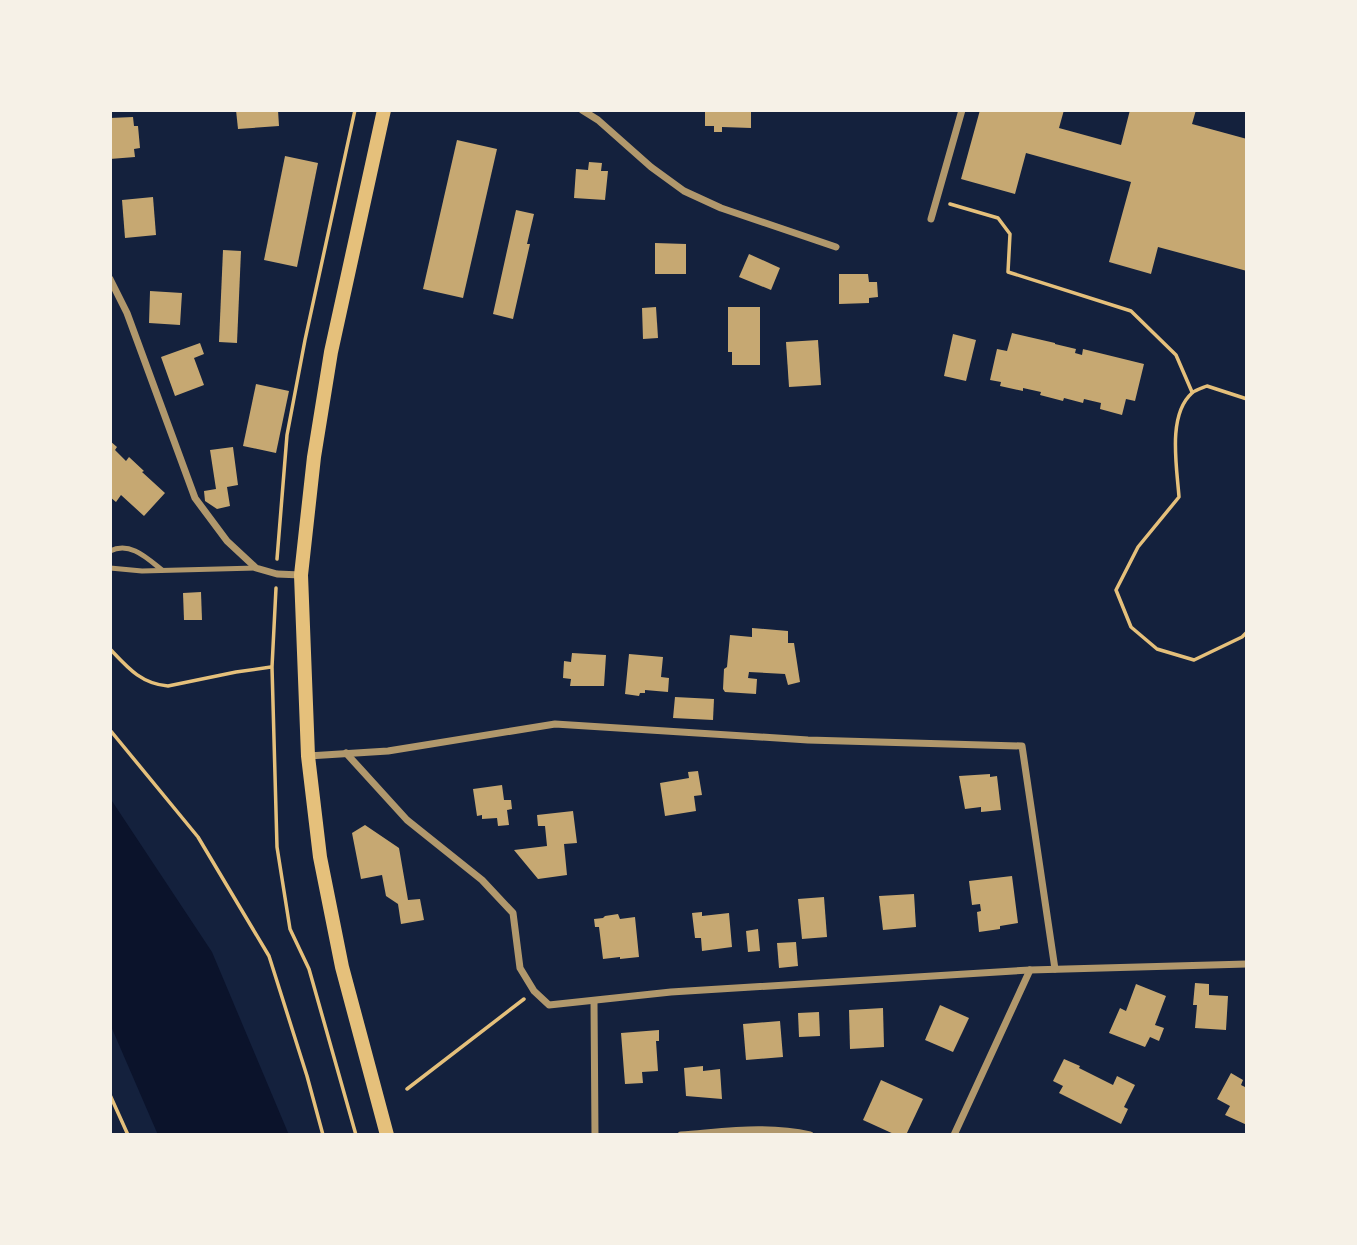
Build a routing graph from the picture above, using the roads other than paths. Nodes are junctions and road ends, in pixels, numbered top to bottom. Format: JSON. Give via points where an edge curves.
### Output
{"nodes":[{"id":1,"x":384,"y":110,"type":"edge"},
{"id":2,"x":582,"y":110,"type":"edge"},
{"id":3,"x":962,"y":110,"type":"edge"},
{"id":4,"x":593,"y":113,"type":"edge"},
{"id":5,"x":931,"y":219,"type":"dead end"},
{"id":6,"x":836,"y":247,"type":"dead end"},
{"id":7,"x":110,"y":279,"type":"edge"},
{"id":8,"x":110,"y":551,"type":"edge"},
{"id":9,"x":110,"y":568,"type":"edge"},
{"id":10,"x":256,"y":568,"type":"junction"},
{"id":11,"x":162,"y":570,"type":"junction"},
{"id":12,"x":301,"y":575,"type":"junction"},
{"id":13,"x":346,"y":753,"type":"junction"},
{"id":14,"x":308,"y":756,"type":"junction"},
{"id":15,"x":1247,"y":964,"type":"edge"},
{"id":16,"x":1055,"y":969,"type":"junction"},
{"id":17,"x":1030,"y":970,"type":"junction"},
{"id":18,"x":594,"y":1001,"type":"junction"},
{"id":19,"x":387,"y":1135,"type":"edge"},
{"id":20,"x":595,"y":1135,"type":"edge"},
{"id":21,"x":681,"y":1135,"type":"edge"},
{"id":22,"x":810,"y":1135,"type":"edge"},
{"id":23,"x":954,"y":1135,"type":"edge"}],
"edges":[{"from":1,"to":12,"type":"main road","via":[[331,352]]},
{"from":2,"to":4,"type":"street"},
{"from":3,"to":5,"type":"street"},
{"from":4,"to":6,"type":"street","via":[[684,191]]},
{"from":7,"to":10,"type":"street","via":[[127,313],[194,498],[227,541]]},
{"from":8,"to":11,"type":"lane","via":[[136,550]]},
{"from":9,"to":11,"type":"lane"},
{"from":10,"to":11,"type":"lane"},
{"from":10,"to":12,"type":"street"},
{"from":12,"to":14,"type":"main road"},
{"from":13,"to":14,"type":"street"},
{"from":13,"to":16,"type":"street","via":[[388,751],[555,724],[808,740],[1022,746]]},
{"from":13,"to":18,"type":"street","via":[[407,820],[482,880],[513,913],[520,968],[534,991],[549,1005]]},
{"from":14,"to":19,"type":"main road","via":[[320,857],[342,967]]},
{"from":15,"to":16,"type":"street"},
{"from":16,"to":17,"type":"street"},
{"from":17,"to":18,"type":"street","via":[[671,992]]},
{"from":17,"to":23,"type":"street"},
{"from":18,"to":20,"type":"street"},
{"from":21,"to":22,"type":"street","via":[[749,1130]]}]}
